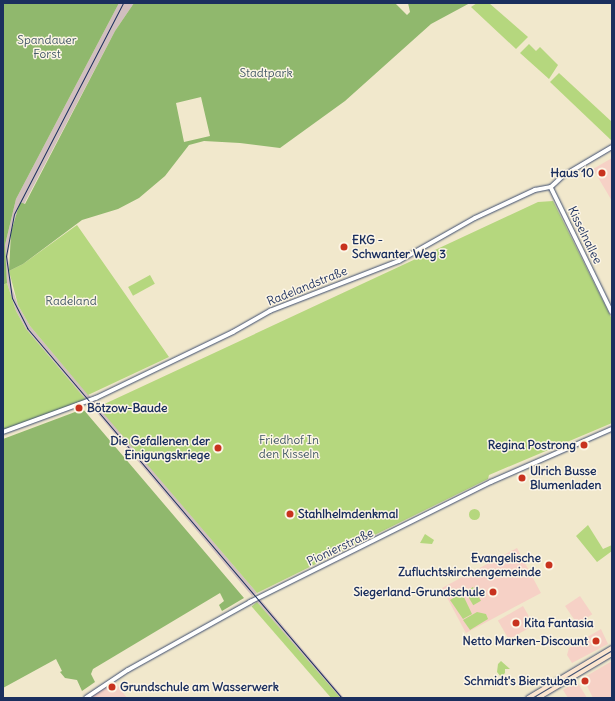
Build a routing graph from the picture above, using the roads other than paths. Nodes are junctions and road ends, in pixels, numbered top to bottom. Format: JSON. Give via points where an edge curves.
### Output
{"nodes":[{"id":1,"x":612,"y":147,"type":"edge"},
{"id":2,"x":551,"y":187,"type":"junction"},
{"id":3,"x":612,"y":312,"type":"edge"},
{"id":4,"x":612,"y":429,"type":"edge"},
{"id":5,"x":3,"y":432,"type":"edge"},
{"id":6,"x":612,"y":648,"type":"edge"},
{"id":7,"x":612,"y":654,"type":"edge"},
{"id":8,"x":86,"y":698,"type":"edge"},
{"id":9,"x":528,"y":698,"type":"edge"},
{"id":10,"x":538,"y":698,"type":"edge"}],
"edges":[{"from":1,"to":2,"type":"street","name":"Radelandstraße","via":[[563,176]]},
{"from":2,"to":3,"type":"street","name":"Kisselnallee"},
{"from":2,"to":5,"type":"street","name":"Radelandstraße","via":[[535,190],[475,218],[399,261],[270,311],[230,334],[105,395]]},
{"from":4,"to":8,"type":"street","name":"Pionierstraße","via":[[491,482],[250,602],[128,670]]},
{"from":6,"to":9,"type":"main road"},
{"from":7,"to":10,"type":"main road"}]}
